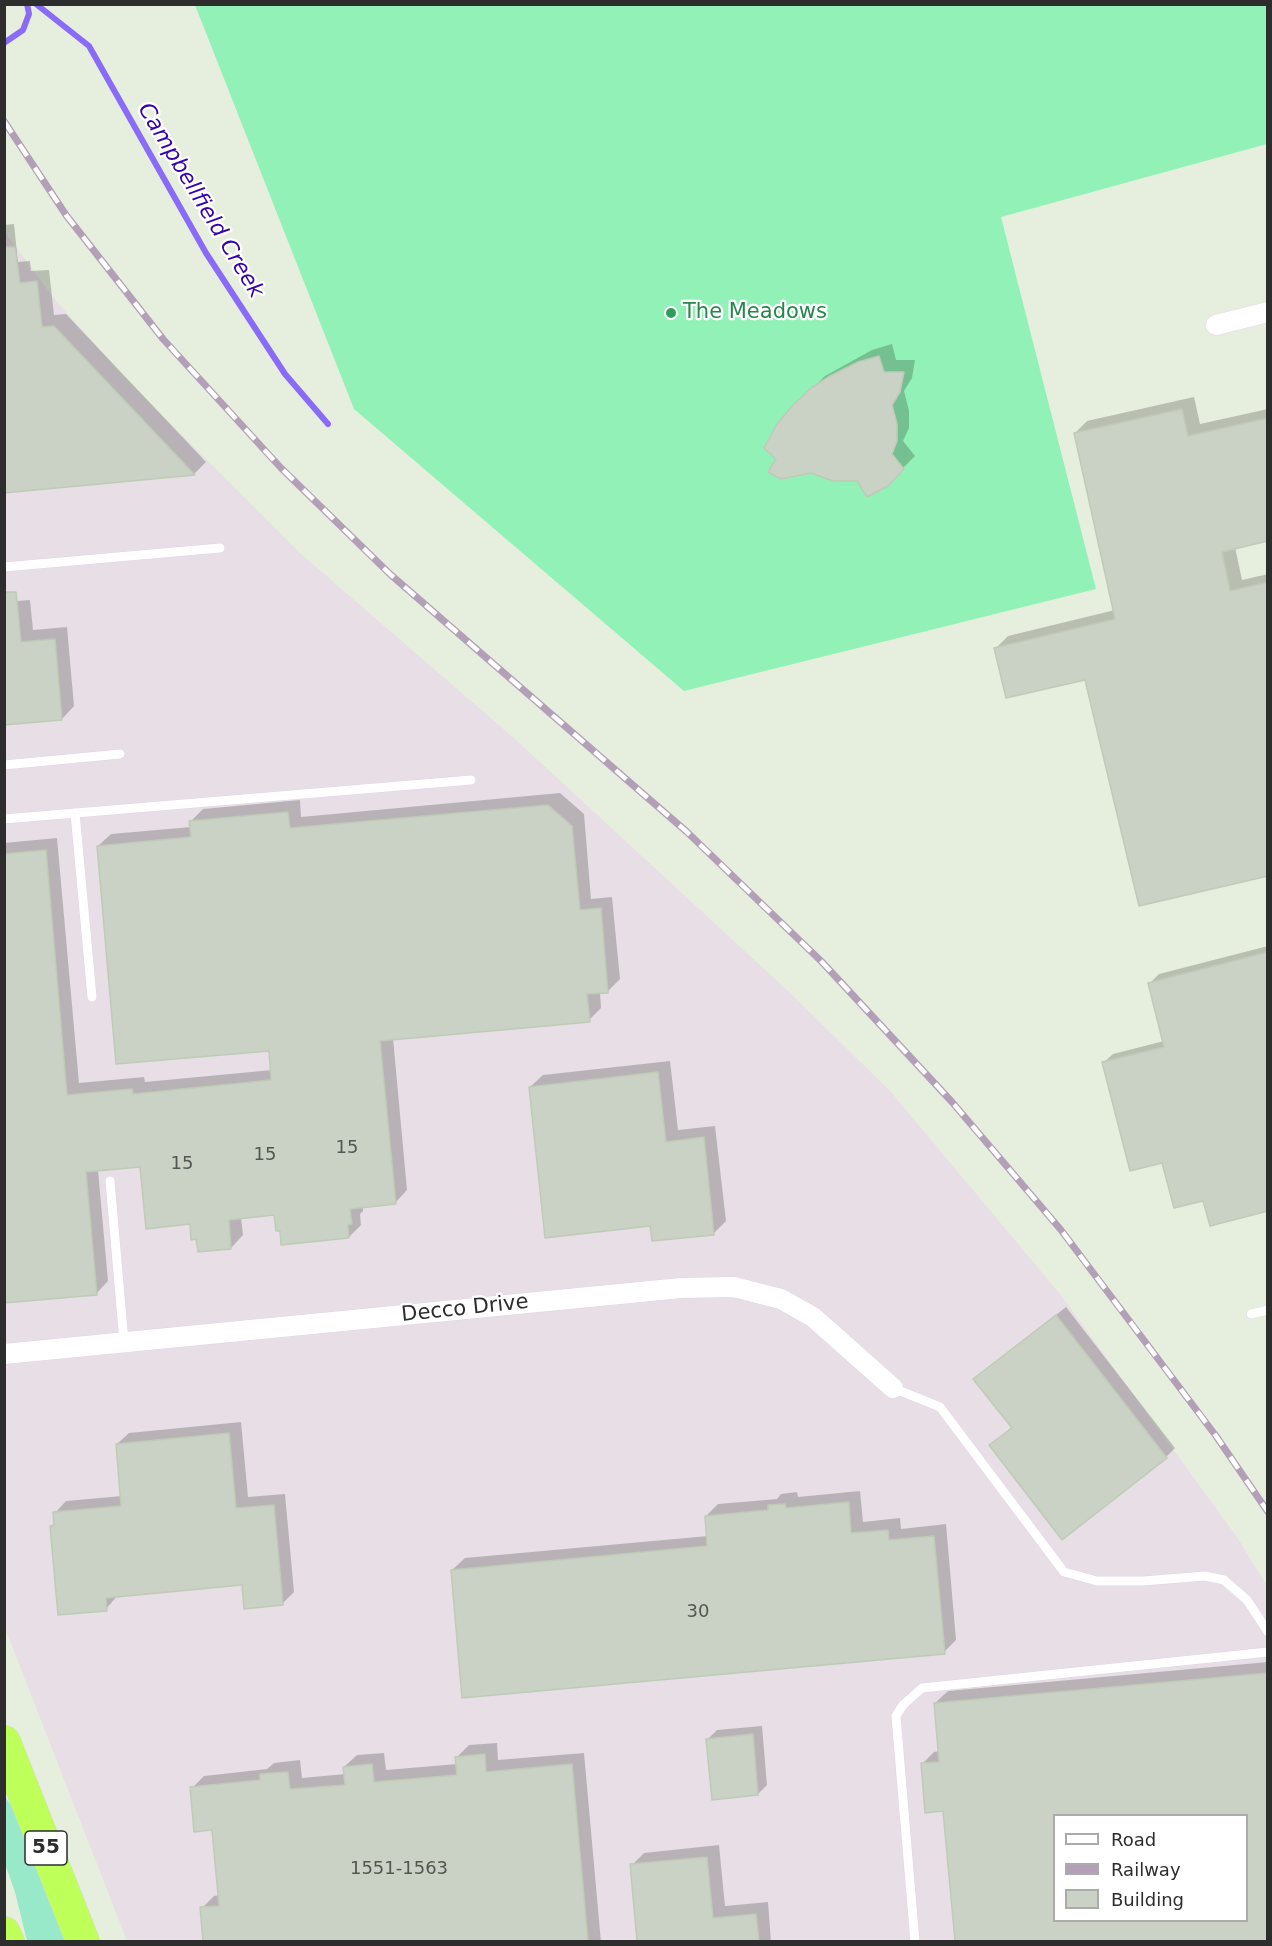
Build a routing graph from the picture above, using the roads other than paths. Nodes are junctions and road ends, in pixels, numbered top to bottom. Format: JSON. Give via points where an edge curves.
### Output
{"nodes":[{"id":1,"x":1268,"y":312,"type":"edge"},
{"id":2,"x":1216,"y":325,"type":"dead end"},
{"id":3,"x":220,"y":548,"type":"dead end"},
{"id":4,"x":4,"y":567,"type":"edge"},
{"id":5,"x":120,"y":754,"type":"dead end"},
{"id":6,"x":4,"y":765,"type":"edge"},
{"id":7,"x":471,"y":780,"type":"dead end"},
{"id":8,"x":75,"y":813,"type":"junction"},
{"id":9,"x":4,"y":819,"type":"edge"},
{"id":10,"x":92,"y":996,"type":"dead end"},
{"id":11,"x":110,"y":1181,"type":"dead end"},
{"id":12,"x":1268,"y":1310,"type":"edge"},
{"id":13,"x":1251,"y":1314,"type":"dead end"},
{"id":14,"x":124,"y":1342,"type":"junction"},
{"id":15,"x":4,"y":1354,"type":"edge"},
{"id":16,"x":893,"y":1388,"type":"joint"},
{"id":17,"x":1268,"y":1632,"type":"edge"},
{"id":18,"x":1268,"y":1652,"type":"edge"},
{"id":19,"x":6,"y":1751,"type":"edge"},
{"id":20,"x":4,"y":1933,"type":"edge"},
{"id":21,"x":8,"y":1941,"type":"edge"},
{"id":22,"x":83,"y":1941,"type":"edge"},
{"id":23,"x":915,"y":1941,"type":"edge"}],
"edges":[{"from":1,"to":2,"type":"street"},
{"from":3,"to":4,"type":"lane"},
{"from":5,"to":6,"type":"lane"},
{"from":7,"to":8,"type":"lane"},
{"from":8,"to":9,"type":"lane"},
{"from":8,"to":10,"type":"lane"},
{"from":11,"to":14,"type":"lane"},
{"from":12,"to":13,"type":"lane"},
{"from":14,"to":15,"type":"street","name":"Decco Drive"},
{"from":14,"to":16,"type":"street","name":"Decco Drive","via":[[681,1288],[734,1287],[781,1299],[813,1317]]},
{"from":16,"to":17,"type":"lane","via":[[940,1407],[1064,1572],[1097,1581],[1205,1576],[1224,1580],[1247,1600]]},
{"from":18,"to":23,"type":"lane","via":[[922,1689],[903,1705],[897,1716]]},
{"from":19,"to":22,"type":"highway","number":"55"},
{"from":20,"to":21,"type":"highway"}]}
